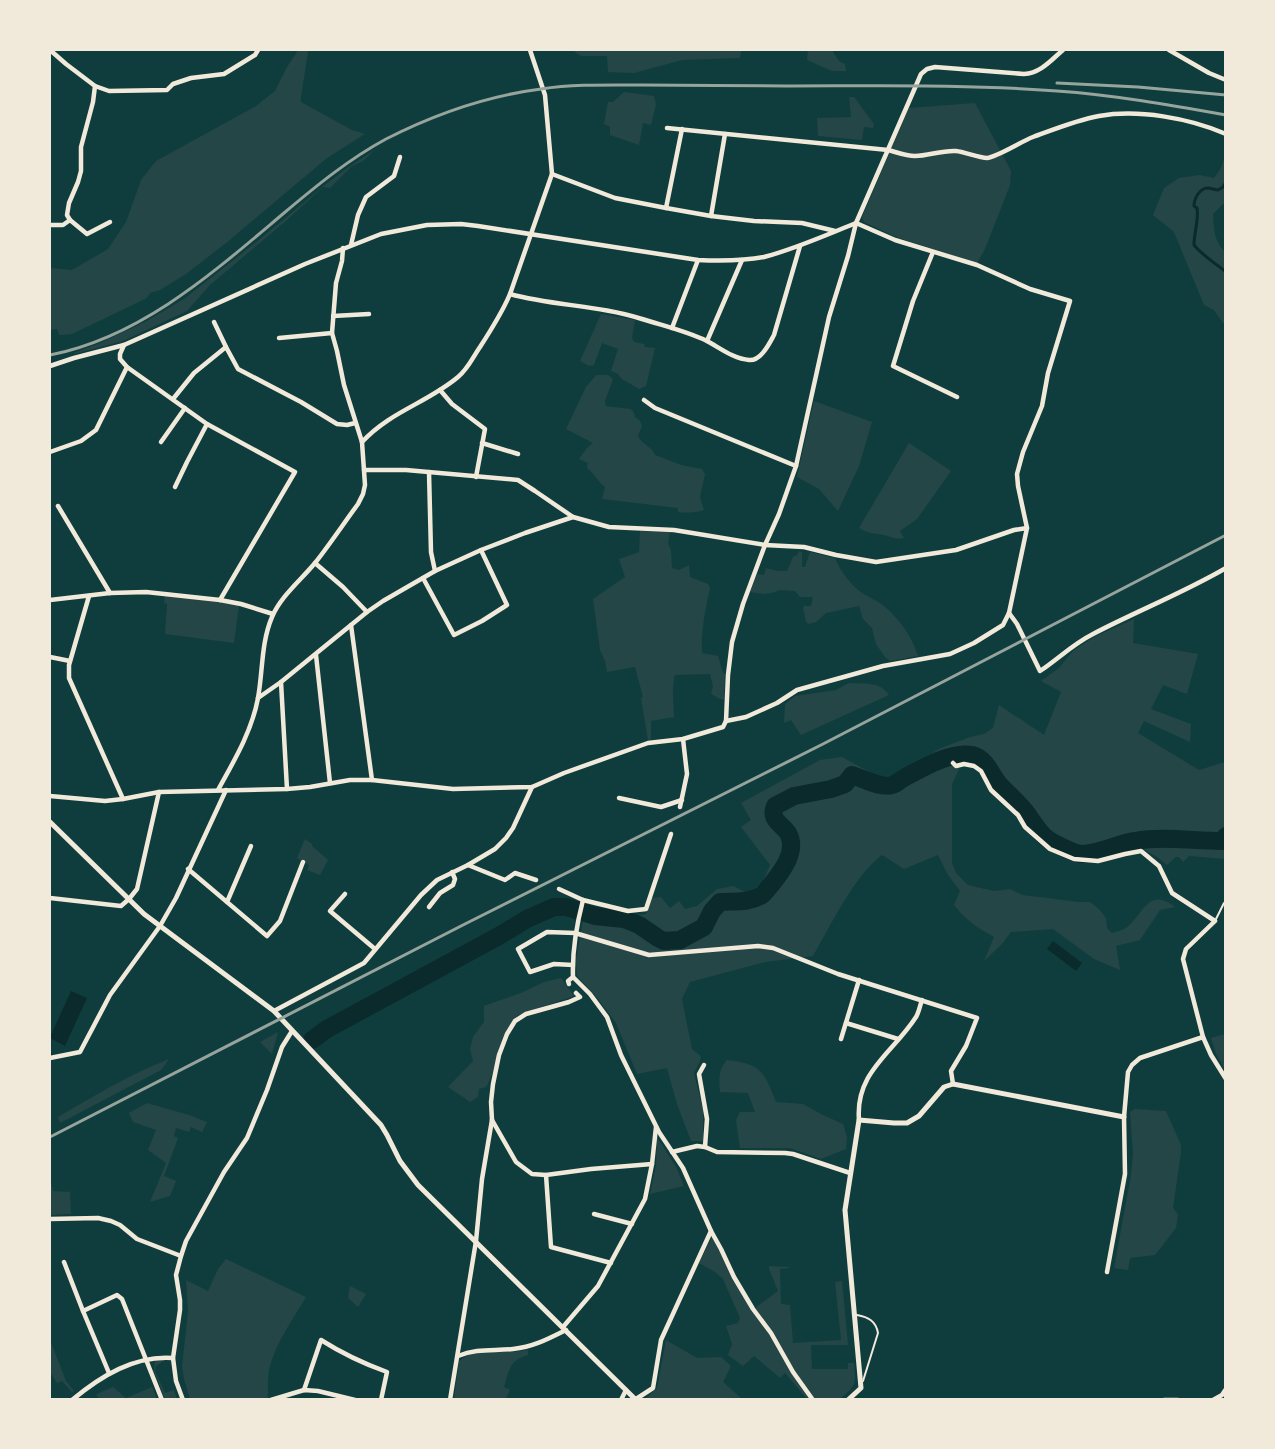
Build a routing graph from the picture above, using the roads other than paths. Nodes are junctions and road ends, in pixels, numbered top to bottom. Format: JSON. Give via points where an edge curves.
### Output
{"nodes":[{"id":1,"x":50,"y":50,"type":"edge"},
{"id":2,"x":258,"y":50,"type":"edge"},
{"id":3,"x":530,"y":50,"type":"edge"},
{"id":4,"x":1063,"y":50,"type":"edge"},
{"id":5,"x":1169,"y":50,"type":"edge"},
{"id":6,"x":1226,"y":80,"type":"edge"},
{"id":7,"x":95,"y":86,"type":"junction"},
{"id":8,"x":667,"y":128,"type":"dead end"},
{"id":9,"x":682,"y":129,"type":"junction"},
{"id":10,"x":725,"y":134,"type":"junction"},
{"id":11,"x":1226,"y":134,"type":"edge"},
{"id":12,"x":888,"y":150,"type":"junction"},
{"id":13,"x":400,"y":158,"type":"dead end"},
{"id":14,"x":552,"y":174,"type":"junction"},
{"id":15,"x":666,"y":208,"type":"junction"},
{"id":16,"x":711,"y":216,"type":"junction"},
{"id":17,"x":70,"y":220,"type":"junction"},
{"id":18,"x":110,"y":222,"type":"dead end"},
{"id":19,"x":856,"y":223,"type":"junction"},
{"id":20,"x":50,"y":225,"type":"edge"},
{"id":21,"x":835,"y":231,"type":"junction"},
{"id":22,"x":531,"y":234,"type":"junction"},
{"id":23,"x":351,"y":245,"type":"junction"},
{"id":24,"x":800,"y":246,"type":"junction"},
{"id":25,"x":343,"y":248,"type":"junction"},
{"id":26,"x":933,"y":252,"type":"junction"},
{"id":27,"x":698,"y":260,"type":"junction"},
{"id":28,"x":742,"y":260,"type":"junction"},
{"id":29,"x":510,"y":294,"type":"junction"},
{"id":30,"x":369,"y":314,"type":"dead end"},
{"id":31,"x":333,"y":316,"type":"junction"},
{"id":32,"x":213,"y":321,"type":"dead end"},
{"id":33,"x":672,"y":328,"type":"junction"},
{"id":34,"x":332,"y":333,"type":"junction"},
{"id":35,"x":279,"y":338,"type":"dead end"},
{"id":36,"x":707,"y":341,"type":"junction"},
{"id":37,"x":124,"y":345,"type":"junction"},
{"id":38,"x":226,"y":347,"type":"junction"},
{"id":39,"x":50,"y":366,"type":"edge"},
{"id":40,"x":128,"y":366,"type":"junction"},
{"id":41,"x":440,"y":390,"type":"junction"},
{"id":42,"x":957,"y":397,"type":"dead end"},
{"id":43,"x":173,"y":399,"type":"junction"},
{"id":44,"x":644,"y":400,"type":"dead end"},
{"id":45,"x":185,"y":408,"type":"junction"},
{"id":46,"x":355,"y":423,"type":"junction"},
{"id":47,"x":207,"y":424,"type":"junction"},
{"id":48,"x":161,"y":442,"type":"dead end"},
{"id":49,"x":362,"y":442,"type":"junction"},
{"id":50,"x":482,"y":443,"type":"junction"},
{"id":51,"x":50,"y":452,"type":"edge"},
{"id":52,"x":518,"y":454,"type":"dead end"},
{"id":53,"x":796,"y":466,"type":"junction"},
{"id":54,"x":364,"y":470,"type":"junction"},
{"id":55,"x":429,"y":472,"type":"junction"},
{"id":56,"x":476,"y":477,"type":"junction"},
{"id":57,"x":175,"y":487,"type":"dead end"},
{"id":58,"x":58,"y":506,"type":"dead end"},
{"id":59,"x":573,"y":517,"type":"junction"},
{"id":60,"x":1027,"y":528,"type":"junction"},
{"id":61,"x":765,"y":545,"type":"junction"},
{"id":62,"x":481,"y":550,"type":"junction"},
{"id":63,"x":315,"y":563,"type":"junction"},
{"id":64,"x":1226,"y":568,"type":"edge"},
{"id":65,"x":435,"y":571,"type":"junction"},
{"id":66,"x":423,"y":578,"type":"junction"},
{"id":67,"x":110,"y":593,"type":"junction"},
{"id":68,"x":89,"y":596,"type":"junction"},
{"id":69,"x":50,"y":600,"type":"edge"},
{"id":70,"x":220,"y":600,"type":"junction"},
{"id":71,"x":367,"y":612,"type":"junction"},
{"id":72,"x":1009,"y":613,"type":"junction"},
{"id":73,"x":273,"y":614,"type":"junction"},
{"id":74,"x":351,"y":626,"type":"junction"},
{"id":75,"x":316,"y":656,"type":"junction"},
{"id":76,"x":50,"y":657,"type":"edge"},
{"id":77,"x":70,"y":660,"type":"junction"},
{"id":78,"x":281,"y":682,"type":"junction"},
{"id":79,"x":258,"y":698,"type":"junction"},
{"id":80,"x":726,"y":721,"type":"junction"},
{"id":81,"x":683,"y":739,"type":"junction"},
{"id":82,"x":953,"y":763,"type":"dead end"},
{"id":83,"x":372,"y":780,"type":"junction"},
{"id":84,"x":330,"y":783,"type":"junction"},
{"id":85,"x":532,"y":787,"type":"junction"},
{"id":86,"x":286,"y":789,"type":"junction"},
{"id":87,"x":218,"y":790,"type":"junction"},
{"id":88,"x":226,"y":790,"type":"junction"},
{"id":89,"x":159,"y":792,"type":"junction"},
{"id":90,"x":50,"y":796,"type":"edge"},
{"id":91,"x":619,"y":798,"type":"dead end"},
{"id":92,"x":123,"y":799,"type":"junction"},
{"id":93,"x":682,"y":800,"type":"junction"},
{"id":94,"x":680,"y":807,"type":"dead end"},
{"id":95,"x":50,"y":822,"type":"edge"},
{"id":96,"x":671,"y":834,"type":"dead end"},
{"id":97,"x":251,"y":846,"type":"dead end"},
{"id":98,"x":303,"y":862,"type":"dead end"},
{"id":99,"x":468,"y":865,"type":"junction"},
{"id":100,"x":188,"y":869,"type":"junction"},
{"id":101,"x":452,"y":872,"type":"junction"},
{"id":102,"x":536,"y":880,"type":"dead end"},
{"id":103,"x":559,"y":889,"type":"dead end"},
{"id":104,"x":345,"y":894,"type":"dead end"},
{"id":105,"x":50,"y":898,"type":"edge"},
{"id":106,"x":129,"y":899,"type":"junction"},
{"id":107,"x":583,"y":900,"type":"junction"},
{"id":108,"x":227,"y":902,"type":"junction"},
{"id":109,"x":1224,"y":903,"type":"edge"},
{"id":110,"x":429,"y":907,"type":"dead end"},
{"id":111,"x":1215,"y":921,"type":"junction"},
{"id":112,"x":160,"y":926,"type":"junction"},
{"id":113,"x":575,"y":933,"type":"junction"},
{"id":114,"x":375,"y":950,"type":"junction"},
{"id":115,"x":573,"y":965,"type":"junction"},
{"id":116,"x":573,"y":977,"type":"junction"},
{"id":117,"x":859,"y":980,"type":"junction"},
{"id":118,"x":569,"y":984,"type":"dead end"},
{"id":119,"x":576,"y":993,"type":"dead end"},
{"id":120,"x":922,"y":1000,"type":"junction"},
{"id":121,"x":274,"y":1011,"type":"junction"},
{"id":122,"x":846,"y":1023,"type":"junction"},
{"id":123,"x":292,"y":1031,"type":"junction"},
{"id":124,"x":1203,"y":1037,"type":"junction"},
{"id":125,"x":842,"y":1039,"type":"dead end"},
{"id":126,"x":898,"y":1039,"type":"junction"},
{"id":127,"x":50,"y":1058,"type":"edge"},
{"id":128,"x":704,"y":1065,"type":"dead end"},
{"id":129,"x":1226,"y":1079,"type":"edge"},
{"id":130,"x":953,"y":1084,"type":"junction"},
{"id":131,"x":1124,"y":1117,"type":"junction"},
{"id":132,"x":492,"y":1120,"type":"junction"},
{"id":133,"x":859,"y":1120,"type":"junction"},
{"id":134,"x":656,"y":1127,"type":"junction"},
{"id":135,"x":705,"y":1147,"type":"junction"},
{"id":136,"x":672,"y":1152,"type":"junction"},
{"id":137,"x":652,"y":1164,"type":"junction"},
{"id":138,"x":850,"y":1173,"type":"junction"},
{"id":139,"x":546,"y":1175,"type":"junction"},
{"id":140,"x":594,"y":1214,"type":"dead end"},
{"id":141,"x":50,"y":1219,"type":"edge"},
{"id":142,"x":632,"y":1224,"type":"junction"},
{"id":143,"x":711,"y":1231,"type":"junction"},
{"id":144,"x":476,"y":1241,"type":"junction"},
{"id":145,"x":181,"y":1256,"type":"junction"},
{"id":146,"x":64,"y":1262,"type":"dead end"},
{"id":147,"x":611,"y":1263,"type":"junction"},
{"id":148,"x":1107,"y":1272,"type":"dead end"},
{"id":149,"x":83,"y":1311,"type":"junction"},
{"id":150,"x":854,"y":1314,"type":"junction"},
{"id":151,"x":564,"y":1329,"type":"junction"},
{"id":152,"x":458,"y":1356,"type":"junction"},
{"id":153,"x":173,"y":1358,"type":"junction"},
{"id":154,"x":146,"y":1359,"type":"junction"},
{"id":155,"x":109,"y":1373,"type":"junction"},
{"id":156,"x":861,"y":1388,"type":"junction"},
{"id":157,"x":1226,"y":1389,"type":"edge"},
{"id":158,"x":304,"y":1390,"type":"junction"},
{"id":159,"x":626,"y":1390,"type":"junction"},
{"id":160,"x":636,"y":1399,"type":"edge"},
{"id":161,"x":72,"y":1400,"type":"edge"},
{"id":162,"x":162,"y":1400,"type":"edge"},
{"id":163,"x":183,"y":1400,"type":"edge"},
{"id":164,"x":271,"y":1400,"type":"edge"},
{"id":165,"x":355,"y":1400,"type":"edge"},
{"id":166,"x":381,"y":1400,"type":"edge"},
{"id":167,"x":450,"y":1400,"type":"edge"},
{"id":168,"x":621,"y":1400,"type":"edge"},
{"id":169,"x":813,"y":1400,"type":"edge"},
{"id":170,"x":848,"y":1400,"type":"edge"},
{"id":171,"x":1164,"y":1400,"type":"edge"},
{"id":172,"x":1178,"y":1400,"type":"edge"},
{"id":173,"x":1213,"y":1400,"type":"edge"}],
"edges":[{"from":1,"to":7,"type":"street"},
{"from":2,"to":7,"type":"street","via":[[224,74],[191,78],[167,90],[109,91]]},
{"from":3,"to":14,"type":"street","via":[[545,95]]},
{"from":4,"to":12,"type":"street","via":[[1032,74],[927,69],[921,74]]},
{"from":5,"to":6,"type":"street"},
{"from":7,"to":17,"type":"street","via":[[81,147],[81,171],[69,203]]},
{"from":8,"to":9,"type":"street"},
{"from":9,"to":10,"type":"street"},
{"from":9,"to":15,"type":"street"},
{"from":10,"to":12,"type":"street"},
{"from":10,"to":16,"type":"street"},
{"from":11,"to":12,"type":"street","via":[[1161,117],[1115,114],[1081,120],[987,158],[952,151],[914,156]]},
{"from":12,"to":19,"type":"street"},
{"from":13,"to":23,"type":"street","via":[[394,176],[366,197]]},
{"from":14,"to":15,"type":"street","via":[[615,198]]},
{"from":14,"to":22,"type":"street"},
{"from":15,"to":16,"type":"street"},
{"from":16,"to":21,"type":"street","via":[[802,223]]},
{"from":17,"to":18,"type":"street","via":[[87,234]]},
{"from":17,"to":20,"type":"street","via":[[63,225]]},
{"from":19,"to":21,"type":"street"},
{"from":19,"to":26,"type":"street"},
{"from":19,"to":53,"type":"street"},
{"from":21,"to":24,"type":"street"},
{"from":22,"to":23,"type":"street","via":[[461,224],[427,225],[381,234]]},
{"from":22,"to":27,"type":"street"},
{"from":22,"to":29,"type":"street"},
{"from":23,"to":25,"type":"street"},
{"from":24,"to":28,"type":"street"},
{"from":24,"to":36,"type":"street","via":[[776,329],[760,355],[750,360],[734,356]]},
{"from":25,"to":31,"type":"street"},
{"from":25,"to":37,"type":"street"},
{"from":26,"to":42,"type":"street","via":[[893,366]]},
{"from":26,"to":60,"type":"street","via":[[1070,301],[1042,406],[1017,474]]},
{"from":27,"to":28,"type":"street"},
{"from":27,"to":33,"type":"street"},
{"from":28,"to":36,"type":"street"},
{"from":29,"to":33,"type":"street","via":[[584,306]]},
{"from":29,"to":41,"type":"street","via":[[467,367]]},
{"from":30,"to":31,"type":"street"},
{"from":31,"to":34,"type":"street"},
{"from":32,"to":38,"type":"street"},
{"from":33,"to":36,"type":"street"},
{"from":34,"to":35,"type":"street"},
{"from":34,"to":46,"type":"street"},
{"from":37,"to":39,"type":"street"},
{"from":37,"to":40,"type":"street","via":[[120,359]]},
{"from":38,"to":43,"type":"street","via":[[194,373]]},
{"from":38,"to":46,"type":"street","via":[[238,369],[337,424]]},
{"from":40,"to":43,"type":"street"},
{"from":40,"to":51,"type":"street","via":[[96,430],[81,441]]},
{"from":41,"to":49,"type":"street","via":[[385,421]]},
{"from":41,"to":50,"type":"street","via":[[485,429]]},
{"from":43,"to":45,"type":"street"},
{"from":44,"to":53,"type":"street"},
{"from":45,"to":47,"type":"street"},
{"from":45,"to":48,"type":"street"},
{"from":46,"to":49,"type":"street"},
{"from":47,"to":57,"type":"street"},
{"from":47,"to":70,"type":"street","via":[[295,472]]},
{"from":49,"to":54,"type":"street"},
{"from":50,"to":52,"type":"street"},
{"from":50,"to":56,"type":"street"},
{"from":53,"to":61,"type":"street"},
{"from":54,"to":55,"type":"street"},
{"from":54,"to":63,"type":"street","via":[[365,485],[358,504]]},
{"from":55,"to":56,"type":"street"},
{"from":55,"to":65,"type":"street"},
{"from":56,"to":59,"type":"street","via":[[518,480]]},
{"from":58,"to":67,"type":"street"},
{"from":59,"to":61,"type":"street","via":[[609,527],[674,530]]},
{"from":59,"to":62,"type":"street"},
{"from":60,"to":61,"type":"street","via":[[956,549],[876,562]]},
{"from":60,"to":72,"type":"street"},
{"from":61,"to":80,"type":"street","via":[[732,642]]},
{"from":62,"to":65,"type":"street"},
{"from":62,"to":66,"type":"street","via":[[507,605],[483,621],[454,635]]},
{"from":63,"to":71,"type":"street"},
{"from":63,"to":73,"type":"street"},
{"from":64,"to":72,"type":"street","via":[[1093,634],[1040,671]]},
{"from":65,"to":66,"type":"street"},
{"from":66,"to":71,"type":"street"},
{"from":67,"to":68,"type":"street"},
{"from":67,"to":70,"type":"street","via":[[146,592]]},
{"from":68,"to":69,"type":"street"},
{"from":68,"to":77,"type":"street"},
{"from":70,"to":73,"type":"street"},
{"from":71,"to":74,"type":"street"},
{"from":72,"to":80,"type":"street","via":[[1003,625],[950,654],[883,666],[797,690],[746,717]]},
{"from":73,"to":79,"type":"street","via":[[265,635]]},
{"from":74,"to":75,"type":"street"},
{"from":74,"to":83,"type":"street"},
{"from":75,"to":78,"type":"street"},
{"from":75,"to":84,"type":"street"},
{"from":76,"to":77,"type":"street"},
{"from":77,"to":92,"type":"street","via":[[69,678]]},
{"from":78,"to":79,"type":"street"},
{"from":78,"to":86,"type":"street"},
{"from":79,"to":87,"type":"street","via":[[241,749]]},
{"from":80,"to":81,"type":"street","via":[[723,727]]},
{"from":81,"to":85,"type":"street","via":[[648,743]]},
{"from":81,"to":93,"type":"street","via":[[687,774]]},
{"from":82,"to":111,"type":"street","via":[[981,771],[991,790],[1050,849],[1074,859],[1098,861],[1141,851],[1159,866],[1172,893]]},
{"from":83,"to":84,"type":"street"},
{"from":83,"to":85,"type":"street","via":[[453,789]]},
{"from":84,"to":86,"type":"street"},
{"from":85,"to":99,"type":"street","via":[[506,838]]},
{"from":86,"to":88,"type":"street"},
{"from":87,"to":88,"type":"street"},
{"from":87,"to":89,"type":"street"},
{"from":88,"to":100,"type":"street"},
{"from":89,"to":92,"type":"street"},
{"from":89,"to":106,"type":"street","via":[[137,889]]},
{"from":90,"to":92,"type":"street"},
{"from":91,"to":93,"type":"street","via":[[660,807]]},
{"from":93,"to":94,"type":"street"},
{"from":95,"to":106,"type":"street"},
{"from":96,"to":107,"type":"street","via":[[646,909],[628,911]]},
{"from":97,"to":108,"type":"street"},
{"from":98,"to":108,"type":"street","via":[[280,921],[267,936]]},
{"from":99,"to":101,"type":"street"},
{"from":99,"to":102,"type":"street","via":[[505,880],[515,873]]},
{"from":100,"to":108,"type":"street"},
{"from":100,"to":112,"type":"street"},
{"from":101,"to":110,"type":"street","via":[[453,885]]},
{"from":101,"to":114,"type":"street","via":[[421,895]]},
{"from":103,"to":107,"type":"street"},
{"from":104,"to":114,"type":"street","via":[[330,911]]},
{"from":105,"to":106,"type":"street","via":[[121,906]]},
{"from":106,"to":112,"type":"street"},
{"from":107,"to":113,"type":"street"},
{"from":109,"to":111,"type":"lane"},
{"from":111,"to":124,"type":"street","via":[[1186,949],[1184,959]]},
{"from":112,"to":121,"type":"street"},
{"from":112,"to":127,"type":"street","via":[[110,995],[80,1052]]},
{"from":113,"to":115,"type":"street"},
{"from":113,"to":115,"type":"street","via":[[547,932],[518,949],[530,972],[554,964]]},
{"from":113,"to":117,"type":"street","via":[[649,955],[772,948]]},
{"from":114,"to":121,"type":"street","via":[[364,963]]},
{"from":115,"to":116,"type":"street"},
{"from":116,"to":118,"type":"street"},
{"from":116,"to":134,"type":"street","via":[[607,1017]]},
{"from":117,"to":120,"type":"street"},
{"from":117,"to":122,"type":"street"},
{"from":119,"to":132,"type":"street","via":[[580,997],[515,1021],[499,1055],[490,1102]]},
{"from":120,"to":126,"type":"street","via":[[917,1016]]},
{"from":120,"to":130,"type":"street","via":[[977,1018],[951,1071]]},
{"from":121,"to":123,"type":"street"},
{"from":122,"to":125,"type":"street"},
{"from":122,"to":126,"type":"street"},
{"from":123,"to":144,"type":"street","via":[[381,1125],[410,1175]]},
{"from":123,"to":145,"type":"street","via":[[282,1047],[247,1138],[224,1172]]},
{"from":124,"to":129,"type":"street"},
{"from":124,"to":131,"type":"street","via":[[1150,1054],[1132,1065]]},
{"from":126,"to":133,"type":"street","via":[[862,1089]]},
{"from":128,"to":135,"type":"street","via":[[699,1074],[707,1119]]},
{"from":130,"to":131,"type":"street"},
{"from":130,"to":133,"type":"street","via":[[944,1087],[919,1116],[907,1123]]},
{"from":131,"to":148,"type":"street","via":[[1125,1174]]},
{"from":132,"to":139,"type":"street","via":[[516,1162],[532,1174]]},
{"from":132,"to":144,"type":"street"},
{"from":133,"to":138,"type":"street"},
{"from":134,"to":136,"type":"street"},
{"from":134,"to":137,"type":"street"},
{"from":135,"to":136,"type":"street"},
{"from":135,"to":138,"type":"street","via":[[717,1152],[793,1154]]},
{"from":136,"to":143,"type":"street"},
{"from":137,"to":139,"type":"street"},
{"from":137,"to":142,"type":"street","via":[[645,1198]]},
{"from":138,"to":150,"type":"street","via":[[845,1210]]},
{"from":139,"to":147,"type":"street","via":[[550,1247]]},
{"from":140,"to":142,"type":"street"},
{"from":141,"to":145,"type":"street","via":[[111,1221],[137,1239]]},
{"from":142,"to":147,"type":"street"},
{"from":143,"to":160,"type":"street","via":[[661,1340],[653,1388]]},
{"from":143,"to":169,"type":"street","via":[[734,1277]]},
{"from":144,"to":151,"type":"street"},
{"from":144,"to":152,"type":"street"},
{"from":145,"to":153,"type":"street","via":[[176,1275],[180,1310]]},
{"from":146,"to":149,"type":"street"},
{"from":147,"to":151,"type":"street","via":[[598,1287]]},
{"from":149,"to":154,"type":"street","via":[[117,1295]]},
{"from":149,"to":155,"type":"street"},
{"from":150,"to":156,"type":"street"},
{"from":150,"to":156,"type":"lane","via":[[871,1320],[878,1334]]},
{"from":151,"to":152,"type":"street","via":[[533,1346],[483,1349]]},
{"from":151,"to":159,"type":"street"},
{"from":152,"to":167,"type":"street"},
{"from":153,"to":154,"type":"street"},
{"from":153,"to":163,"type":"street"},
{"from":154,"to":155,"type":"street"},
{"from":154,"to":162,"type":"street"},
{"from":155,"to":161,"type":"street"},
{"from":156,"to":170,"type":"street"},
{"from":157,"to":173,"type":"street"},
{"from":158,"to":164,"type":"street"},
{"from":158,"to":165,"type":"street"},
{"from":158,"to":166,"type":"street","via":[[321,1340],[344,1355],[387,1372]]},
{"from":159,"to":160,"type":"street"},
{"from":159,"to":168,"type":"street"},
{"from":171,"to":172,"type":"street"}]}
